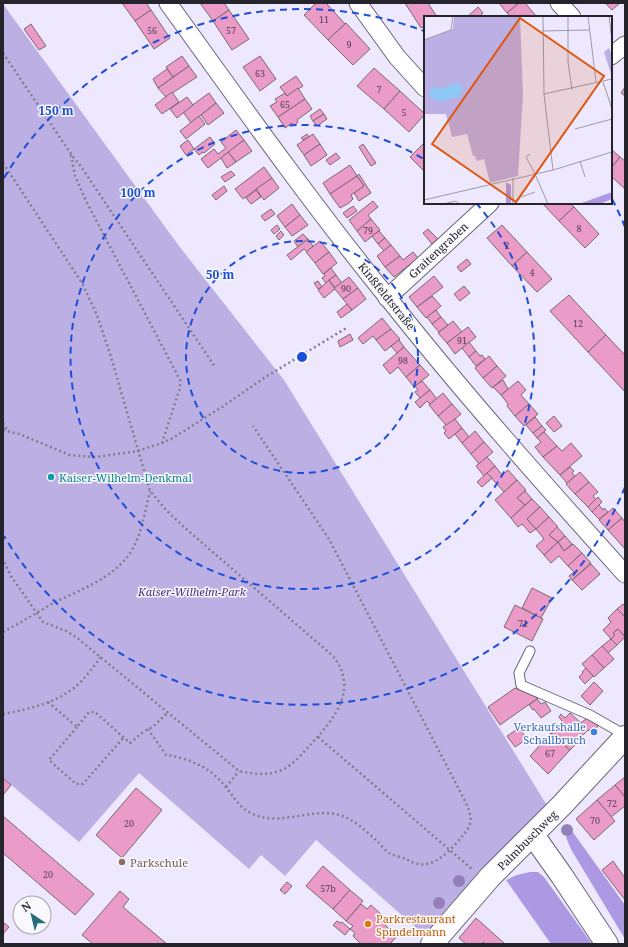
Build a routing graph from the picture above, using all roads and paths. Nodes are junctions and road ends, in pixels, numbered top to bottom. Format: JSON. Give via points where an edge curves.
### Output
{"nodes":[{"id":1,"x":168,"y":3,"type":"edge"},
{"id":2,"x":358,"y":3,"type":"edge"},
{"id":3,"x":559,"y":3,"type":"edge"},
{"id":4,"x":571,"y":16,"type":"edge"},
{"id":5,"x":625,"y":44,"type":"edge"},
{"id":6,"x":3,"y":54,"type":"edge"},
{"id":7,"x":612,"y":55,"type":"edge"},
{"id":8,"x":424,"y":87,"type":"edge"},
{"id":9,"x":71,"y":154,"type":"junction"},
{"id":10,"x":3,"y":164,"type":"edge"},
{"id":11,"x":489,"y":204,"type":"edge"},
{"id":12,"x":387,"y":298,"type":"junction"},
{"id":13,"x":348,"y":327,"type":"dead end"},
{"id":14,"x":216,"y":367,"type":"dead end"},
{"id":15,"x":3,"y":423,"type":"edge"},
{"id":16,"x":253,"y":426,"type":"dead end"},
{"id":17,"x":5,"y":430,"type":"edge"},
{"id":18,"x":162,"y":443,"type":"junction"},
{"id":19,"x":138,"y":451,"type":"junction"},
{"id":20,"x":150,"y":491,"type":"junction"},
{"id":21,"x":3,"y":560,"type":"edge"},
{"id":22,"x":625,"y":574,"type":"edge"},
{"id":23,"x":37,"y":613,"type":"junction"},
{"id":24,"x":3,"y":632,"type":"edge"},
{"id":25,"x":530,"y":651,"type":"dead end"},
{"id":26,"x":101,"y":657,"type":"junction"},
{"id":27,"x":48,"y":702,"type":"junction"},
{"id":28,"x":168,"y":712,"type":"junction"},
{"id":29,"x":3,"y":714,"type":"edge"},
{"id":30,"x":77,"y":726,"type":"junction"},
{"id":31,"x":148,"y":730,"type":"junction"},
{"id":32,"x":124,"y":737,"type":"junction"},
{"id":33,"x":318,"y":737,"type":"junction"},
{"id":34,"x":625,"y":737,"type":"edge"},
{"id":35,"x":239,"y":771,"type":"junction"},
{"id":36,"x":226,"y":787,"type":"junction"},
{"id":37,"x":533,"y":835,"type":"junction"},
{"id":38,"x":450,"y":850,"type":"junction"},
{"id":39,"x":486,"y":881,"type":"junction"},
{"id":40,"x":432,"y":944,"type":"edge"},
{"id":41,"x":607,"y":944,"type":"edge"}],
"edges":[{"from":1,"to":12,"type":"street","name":"Kinßfeldtstraße","via":[[264,136]]},
{"from":2,"to":8,"type":"street","via":[[397,56]]},
{"from":3,"to":4,"type":"street"},
{"from":5,"to":7,"type":"street"},
{"from":6,"to":9,"type":"path"},
{"from":9,"to":14,"type":"path"},
{"from":9,"to":18,"type":"path","via":[[75,176],[86,201],[180,380],[180,388]]},
{"from":10,"to":19,"type":"path","via":[[90,299],[111,357]]},
{"from":11,"to":12,"type":"street","name":"Graitengraben"},
{"from":12,"to":22,"type":"street","name":"Kinßfeldtstraße","via":[[532,470]]},
{"from":13,"to":18,"type":"path"},
{"from":15,"to":17,"type":"path"},
{"from":16,"to":38,"type":"path","via":[[329,539],[470,812],[472,817],[469,827]]},
{"from":17,"to":19,"type":"path","via":[[70,455],[96,457]]},
{"from":18,"to":19,"type":"path"},
{"from":19,"to":20,"type":"path"},
{"from":20,"to":23,"type":"path","via":[[140,533],[120,566]]},
{"from":20,"to":33,"type":"path","via":[[185,528],[337,661],[343,677],[344,695],[337,713]]},
{"from":21,"to":23,"type":"path"},
{"from":23,"to":24,"type":"path"},
{"from":23,"to":26,"type":"path","via":[[43,622],[76,637]]},
{"from":25,"to":34,"type":"lane","via":[[519,673],[521,685],[590,715]]},
{"from":26,"to":27,"type":"path","via":[[76,687]]},
{"from":26,"to":28,"type":"path"},
{"from":27,"to":29,"type":"path","via":[[30,709]]},
{"from":27,"to":30,"type":"path"},
{"from":28,"to":31,"type":"path"},
{"from":28,"to":35,"type":"path"},
{"from":30,"to":32,"type":"path","via":[[89,712],[95,712]]},
{"from":30,"to":32,"type":"path","via":[[49,760],[76,784],[83,784]]},
{"from":31,"to":32,"type":"path","via":[[130,743]]},
{"from":31,"to":36,"type":"path","via":[[166,755],[194,762],[219,778]]},
{"from":33,"to":35,"type":"path","via":[[284,769],[263,774]]},
{"from":33,"to":38,"type":"path"},
{"from":34,"to":37,"type":"street","name":"Palmbuschweg"},
{"from":35,"to":36,"type":"path"},
{"from":36,"to":38,"type":"path","via":[[241,806],[252,814],[267,818],[335,814],[349,819],[389,853],[414,863],[426,864]]},
{"from":37,"to":39,"type":"street","name":"Palmbuschweg"},
{"from":37,"to":41,"type":"street"},
{"from":38,"to":39,"type":"path"},
{"from":39,"to":40,"type":"street","name":"Palmbuschweg"}]}
